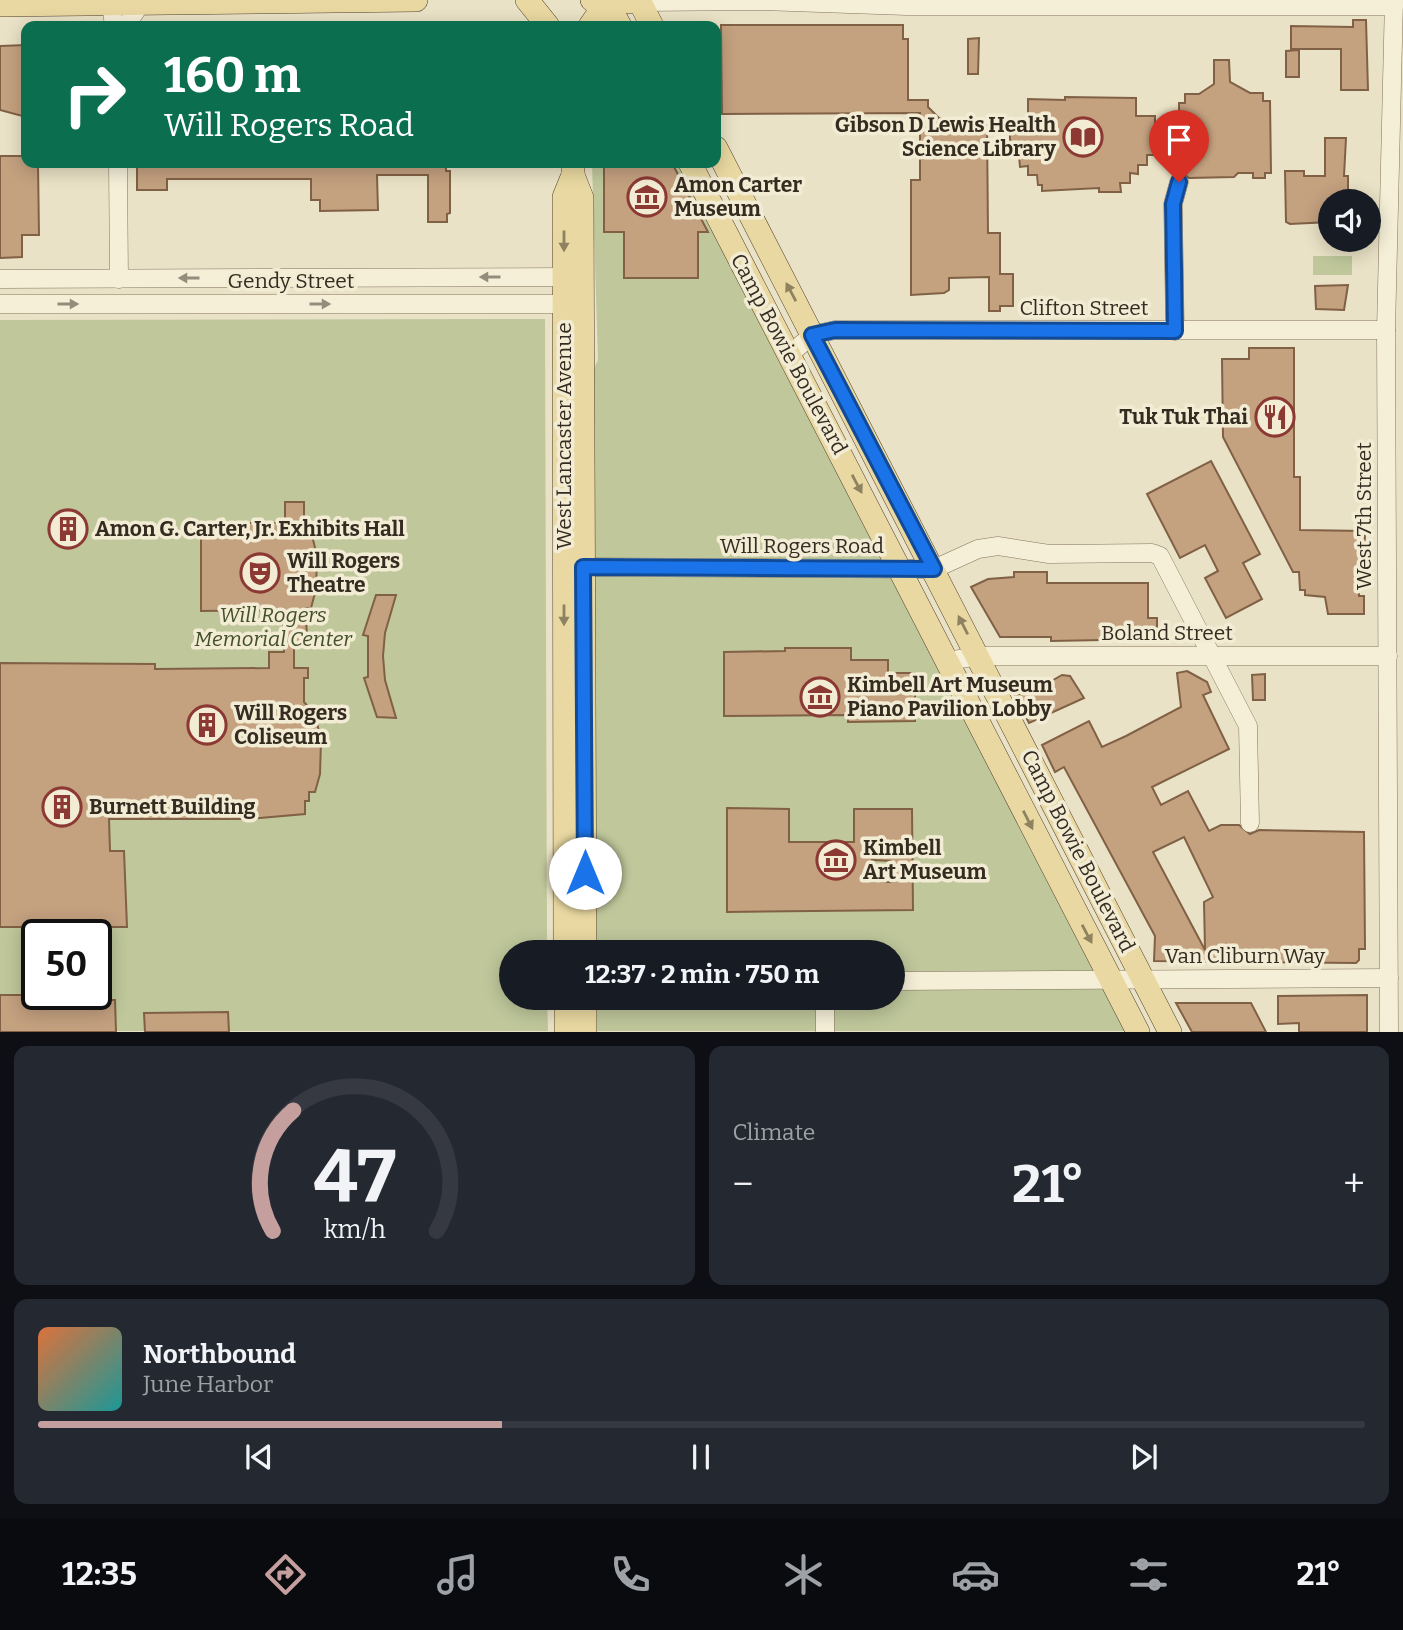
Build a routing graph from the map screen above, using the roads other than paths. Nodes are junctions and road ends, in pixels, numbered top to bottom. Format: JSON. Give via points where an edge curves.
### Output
{"nodes":[{"id":1,"x":416,"y":0,"type":"edge"},
{"id":2,"x":527,"y":0,"type":"edge"},
{"id":3,"x":592,"y":0,"type":"edge"},
{"id":4,"x":606,"y":0,"type":"edge"},
{"id":5,"x":639,"y":1,"type":"edge"},
{"id":6,"x":1213,"y":2,"type":"edge"},
{"id":7,"x":6,"y":3,"type":"edge"},
{"id":8,"x":111,"y":3,"type":"junction"},
{"id":9,"x":141,"y":3,"type":"junction"},
{"id":10,"x":837,"y":3,"type":"edge"},
{"id":11,"x":1033,"y":3,"type":"edge"},
{"id":12,"x":1394,"y":3,"type":"edge"},
{"id":13,"x":113,"y":21,"type":"edge"},
{"id":14,"x":129,"y":21,"type":"edge"},
{"id":15,"x":544,"y":21,"type":"edge"},
{"id":16,"x":593,"y":21,"type":"edge"},
{"id":17,"x":617,"y":21,"type":"edge"},
{"id":18,"x":649,"y":21,"type":"edge"},
{"id":19,"x":1398,"y":104,"type":"edge"},
{"id":20,"x":721,"y":158,"type":"edge"},
{"id":21,"x":1397,"y":163,"type":"edge"},
{"id":22,"x":118,"y":168,"type":"edge"},
{"id":23,"x":693,"y":168,"type":"edge"},
{"id":24,"x":573,"y":169,"type":"edge"},
{"id":25,"x":1179,"y":182,"type":"dead end"},
{"id":26,"x":1403,"y":205,"type":"edge"},
{"id":27,"x":1390,"y":228,"type":"junction"},
{"id":28,"x":573,"y":277,"type":"junction"},
{"id":29,"x":274,"y":278,"type":"junction"},
{"id":30,"x":0,"y":279,"type":"edge"},
{"id":31,"x":119,"y":279,"type":"junction"},
{"id":32,"x":0,"y":304,"type":"edge"},
{"id":33,"x":274,"y":304,"type":"junction"},
{"id":34,"x":573,"y":304,"type":"junction"},
{"id":35,"x":1386,"y":330,"type":"junction"},
{"id":36,"x":1175,"y":331,"type":"junction"},
{"id":37,"x":812,"y":335,"type":"junction"},
{"id":38,"x":789,"y":355,"type":"junction"},
{"id":39,"x":574,"y":567,"type":"junction"},
{"id":40,"x":900,"y":569,"type":"junction"},
{"id":41,"x":934,"y":569,"type":"junction"},
{"id":42,"x":1395,"y":585,"type":"edge"},
{"id":43,"x":979,"y":656,"type":"junction"},
{"id":44,"x":1212,"y":656,"type":"junction"},
{"id":45,"x":1388,"y":656,"type":"junction"},
{"id":46,"x":947,"y":661,"type":"junction"},
{"id":47,"x":1022,"y":740,"type":"junction"},
{"id":48,"x":995,"y":754,"type":"junction"},
{"id":49,"x":1040,"y":775,"type":"junction"},
{"id":50,"x":1012,"y":788,"type":"junction"},
{"id":51,"x":1250,"y":823,"type":"dead end"},
{"id":52,"x":1396,"y":907,"type":"edge"},
{"id":53,"x":565,"y":940,"type":"edge"},
{"id":54,"x":585,"y":940,"type":"edge"},
{"id":55,"x":1389,"y":978,"type":"junction"},
{"id":56,"x":1144,"y":980,"type":"junction"},
{"id":57,"x":905,"y":981,"type":"edge"},
{"id":58,"x":1111,"y":981,"type":"junction"},
{"id":59,"x":566,"y":1010,"type":"edge"},
{"id":60,"x":585,"y":1010,"type":"edge"},
{"id":61,"x":825,"y":1010,"type":"edge"},
{"id":62,"x":566,"y":1031,"type":"edge"},
{"id":63,"x":585,"y":1031,"type":"edge"},
{"id":64,"x":825,"y":1031,"type":"edge"},
{"id":65,"x":1138,"y":1031,"type":"edge"},
{"id":66,"x":1170,"y":1031,"type":"edge"},
{"id":67,"x":1389,"y":1031,"type":"edge"}],
"edges":[{"from":1,"to":9,"type":"main road"},
{"from":2,"to":15,"type":"main road"},
{"from":3,"to":4,"type":"main road"},
{"from":4,"to":5,"type":"main road"},
{"from":4,"to":16,"type":"main road"},
{"from":4,"to":17,"type":"main road"},
{"from":5,"to":10,"type":"street"},
{"from":5,"to":18,"type":"main road"},
{"from":6,"to":11,"type":"street"},
{"from":6,"to":12,"type":"street"},
{"from":7,"to":8,"type":"main road"},
{"from":8,"to":9,"type":"main road"},
{"from":8,"to":13,"type":"street"},
{"from":9,"to":14,"type":"street"},
{"from":10,"to":11,"type":"street"},
{"from":12,"to":19,"type":"street","name":"West 7th Street"},
{"from":19,"to":21,"type":"street","name":"West 7th Street"},
{"from":37,"to":20,"type":"main road","name":"Camp Bowie Boulevard","one_way":true},
{"from":21,"to":27,"type":"street","name":"West 7th Street"},
{"from":22,"to":31,"type":"street"},
{"from":23,"to":38,"type":"main road","name":"Camp Bowie Boulevard"},
{"from":24,"to":28,"type":"main road","name":"West Lancaster Avenue","via":[[564,197]]},
{"from":25,"to":36,"type":"street","via":[[1173,204]]},
{"from":26,"to":27,"type":"street"},
{"from":27,"to":35,"type":"street","name":"West 7th Street"},
{"from":28,"to":29,"type":"street","name":"Gendy Street","one_way":true},
{"from":28,"to":34,"type":"main road","name":"West Lancaster Avenue"},
{"from":29,"to":31,"type":"street","name":"Gendy Street","one_way":true},
{"from":29,"to":33,"type":"street"},
{"from":30,"to":31,"type":"street","name":"Gendy Street"},
{"from":32,"to":33,"type":"street","name":"Gendy Street","one_way":true},
{"from":33,"to":34,"type":"street","name":"Gendy Street","one_way":true},
{"from":34,"to":39,"type":"main road","name":"West Lancaster Avenue"},
{"from":35,"to":36,"type":"street","name":"Clifton Street"},
{"from":35,"to":42,"type":"street","name":"West 7th Street"},
{"from":36,"to":37,"type":"street","name":"Clifton Street","via":[[835,330]]},
{"from":37,"to":38,"type":"street"},
{"from":37,"to":41,"type":"main road","name":"Camp Bowie Boulevard"},
{"from":38,"to":40,"type":"main road","name":"Camp Bowie Boulevard","one_way":true},
{"from":39,"to":40,"type":"street","name":"Will Rogers Road"},
{"from":39,"to":53,"type":"main road","name":"West Lancaster Avenue","one_way":true},
{"from":39,"to":54,"type":"main road","name":"West Lancaster Avenue"},
{"from":40,"to":41,"type":"street","name":"Will Rogers Road"},
{"from":40,"to":46,"type":"main road","name":"Camp Bowie Boulevard"},
{"from":43,"to":41,"type":"main road","name":"Camp Bowie Boulevard","one_way":true},
{"from":41,"to":44,"type":"street","name":"Will Rogers Road","via":[[978,549],[998,546],[1049,554],[1152,553],[1160,556]]},
{"from":42,"to":45,"type":"street","name":"West 7th Street"},
{"from":43,"to":44,"type":"street","name":"Boland Street"},
{"from":43,"to":46,"type":"street","name":"Boland Street"},
{"from":43,"to":47,"type":"main road","name":"Camp Bowie Boulevard"},
{"from":44,"to":45,"type":"street","name":"Boland Street"},
{"from":44,"to":51,"type":"street","via":[[1248,726]]},
{"from":45,"to":52,"type":"street","name":"West 7th Street"},
{"from":46,"to":48,"type":"main road","name":"Camp Bowie Boulevard"},
{"from":47,"to":48,"type":"main road"},
{"from":47,"to":49,"type":"main road","name":"Camp Bowie Boulevard"},
{"from":48,"to":50,"type":"main road","name":"Camp Bowie Boulevard"},
{"from":49,"to":50,"type":"main road"},
{"from":49,"to":56,"type":"main road","name":"Camp Bowie Boulevard"},
{"from":50,"to":58,"type":"main road","name":"Camp Bowie Boulevard","one_way":true},
{"from":52,"to":55,"type":"street","name":"West 7th Street"},
{"from":55,"to":56,"type":"street","name":"Van Cliburn Way"},
{"from":55,"to":67,"type":"street","name":"West 7th Street"},
{"from":56,"to":58,"type":"street","name":"Van Cliburn Way"},
{"from":56,"to":66,"type":"main road","name":"Camp Bowie Boulevard"},
{"from":57,"to":58,"type":"street","name":"Van Cliburn Way"},
{"from":58,"to":65,"type":"main road","name":"Camp Bowie Boulevard"},
{"from":59,"to":62,"type":"main road"},
{"from":60,"to":63,"type":"main road"},
{"from":61,"to":64,"type":"street"}]}
